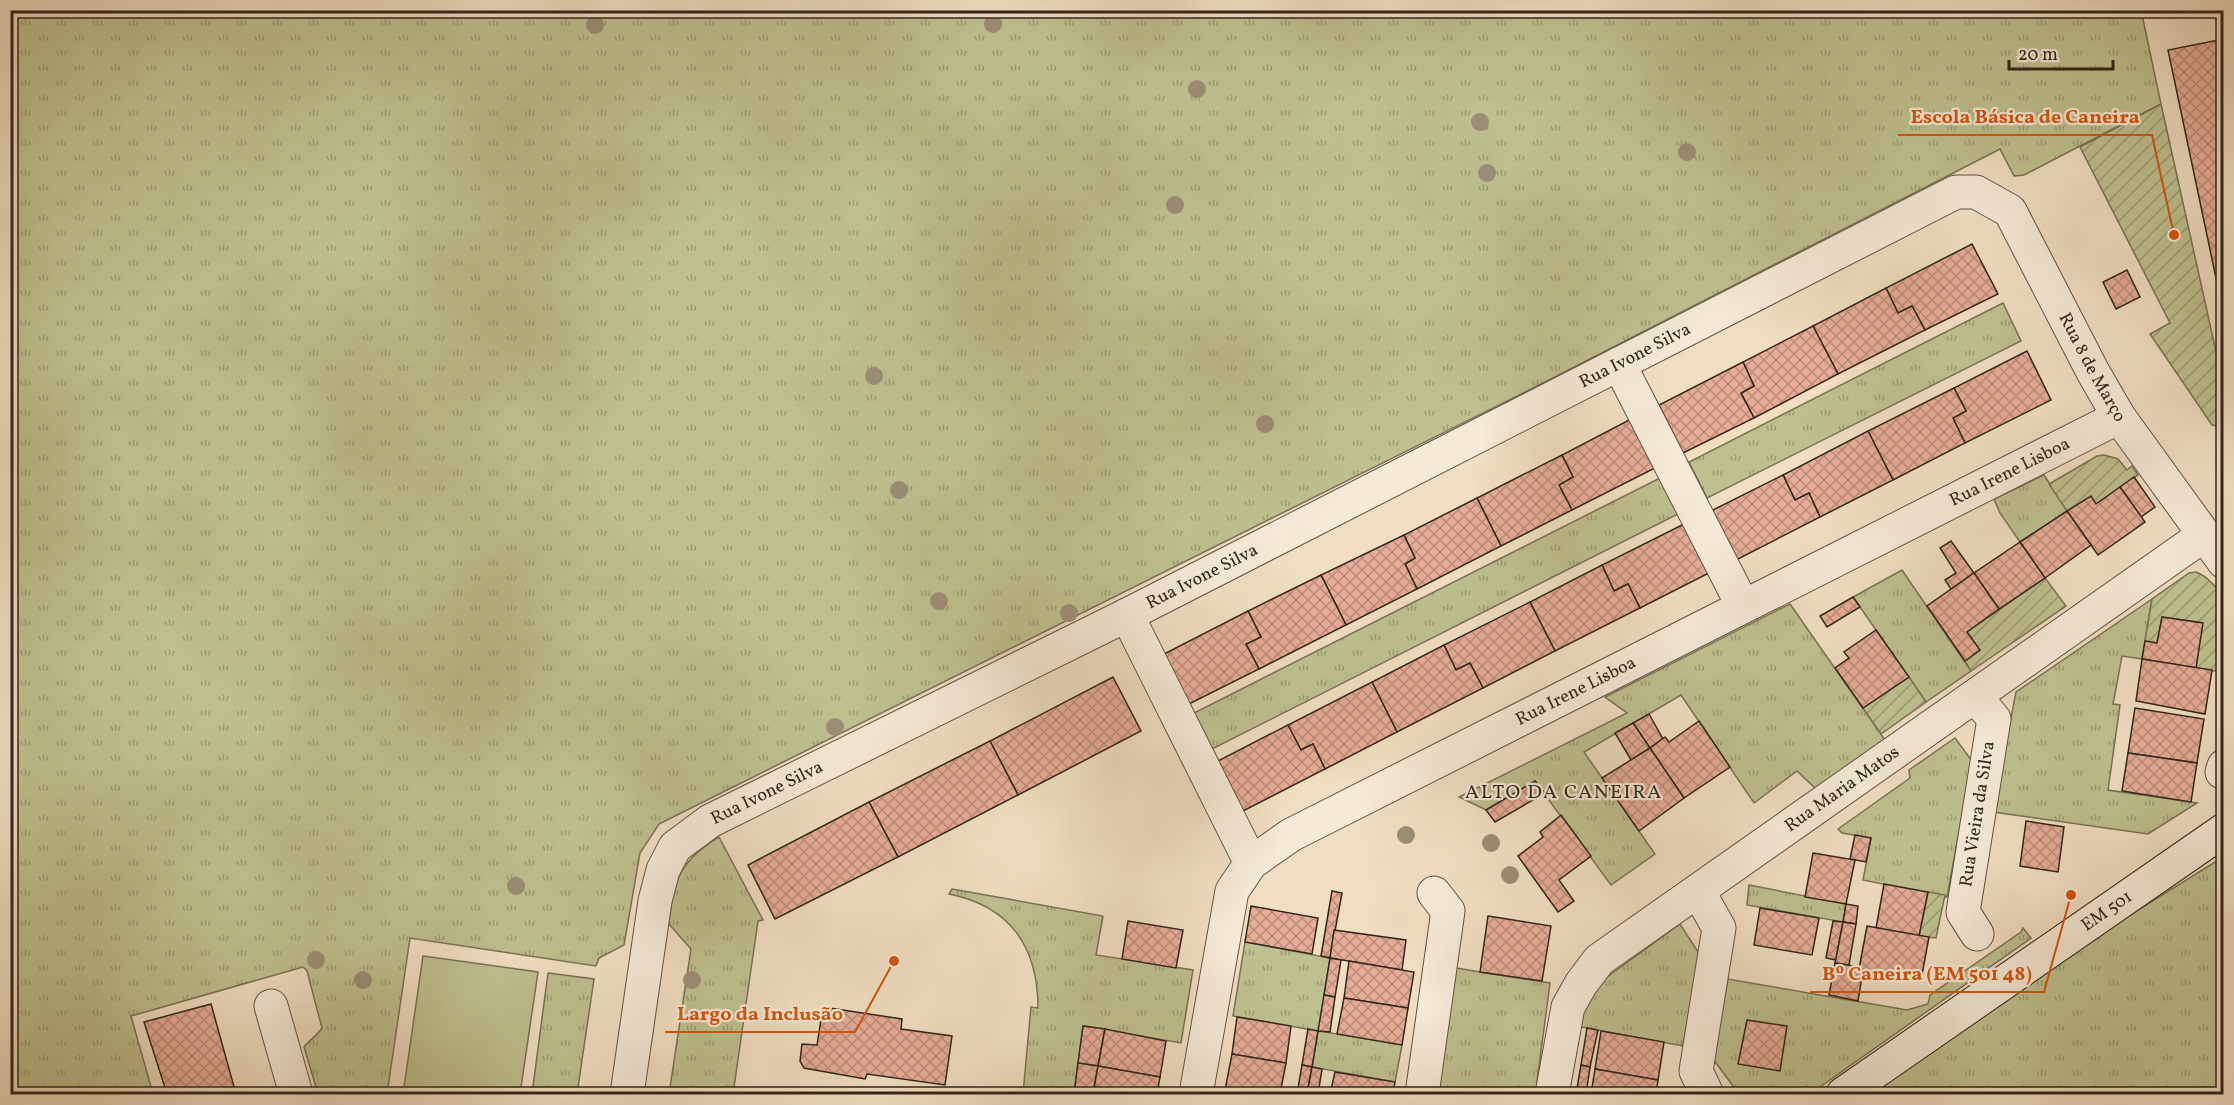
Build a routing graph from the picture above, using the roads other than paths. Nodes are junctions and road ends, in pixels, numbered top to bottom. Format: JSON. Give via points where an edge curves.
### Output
{"nodes":[{"id":1,"x":1956,"y":192,"type":"joint"},
{"id":2,"x":1619,"y":364,"type":"junction"},
{"id":3,"x":2120,"y":417,"type":"junction"},
{"id":4,"x":2204,"y":535,"type":"junction"},
{"id":5,"x":2223,"y":562,"type":"edge"},
{"id":6,"x":1743,"y":606,"type":"junction"},
{"id":7,"x":1126,"y":615,"type":"junction"},
{"id":8,"x":1976,"y":697,"type":"junction"},
{"id":9,"x":2223,"y":830,"type":"edge"},
{"id":10,"x":1251,"y":863,"type":"junction"},
{"id":11,"x":1698,"y":891,"type":"junction"},
{"id":12,"x":1434,"y":893,"type":"dead end"},
{"id":13,"x":1977,"y":934,"type":"dead end"},
{"id":14,"x":271,"y":1006,"type":"dead end"},
{"id":15,"x":1706,"y":1092,"type":"dead end"},
{"id":16,"x":296,"y":1095,"type":"edge"},
{"id":17,"x":627,"y":1095,"type":"edge"},
{"id":18,"x":1196,"y":1095,"type":"edge"},
{"id":19,"x":1422,"y":1095,"type":"edge"},
{"id":20,"x":1552,"y":1095,"type":"edge"},
{"id":21,"x":1843,"y":1095,"type":"edge"}],
"edges":[{"from":1,"to":2,"type":"street","name":"Rua Ivone Silva"},
{"from":1,"to":3,"type":"street","name":"Rua 8 de Março","via":[[1976,192],[2010,211],[2092,372]]},
{"from":2,"to":6,"type":"street"},
{"from":2,"to":7,"type":"street","name":"Rua Ivone Silva"},
{"from":3,"to":4,"type":"street","name":"Rua 8 de Março"},
{"from":3,"to":6,"type":"street","name":"Rua Irene Lisboa"},
{"from":4,"to":5,"type":"street","name":"Rua 8 de Março"},
{"from":4,"to":8,"type":"street","name":"Rua Maria Matos"},
{"from":6,"to":10,"type":"street","name":"Rua Irene Lisboa","via":[[1292,835]]},
{"from":7,"to":10,"type":"street"},
{"from":7,"to":17,"type":"street","name":"Rua Ivone Silva","via":[[710,821],[675,847],[663,870],[655,901]]},
{"from":8,"to":11,"type":"street","name":"Rua Maria Matos"},
{"from":8,"to":13,"type":"street","name":"Rua Vieira da Silva","via":[[1994,719],[1963,912]]},
{"from":9,"to":21,"type":"street","name":"EM 501","number":"EM 501"},
{"from":10,"to":18,"type":"street","name":"Rua Irene Lisboa","via":[[1232,891]]},
{"from":11,"to":15,"type":"street","via":[[1719,928],[1696,1071]]},
{"from":11,"to":20,"type":"street","name":"Rua Maria Matos","via":[[1599,960],[1581,984],[1568,1006]]},
{"from":12,"to":19,"type":"street","via":[[1448,911]]},
{"from":14,"to":16,"type":"street"}]}
